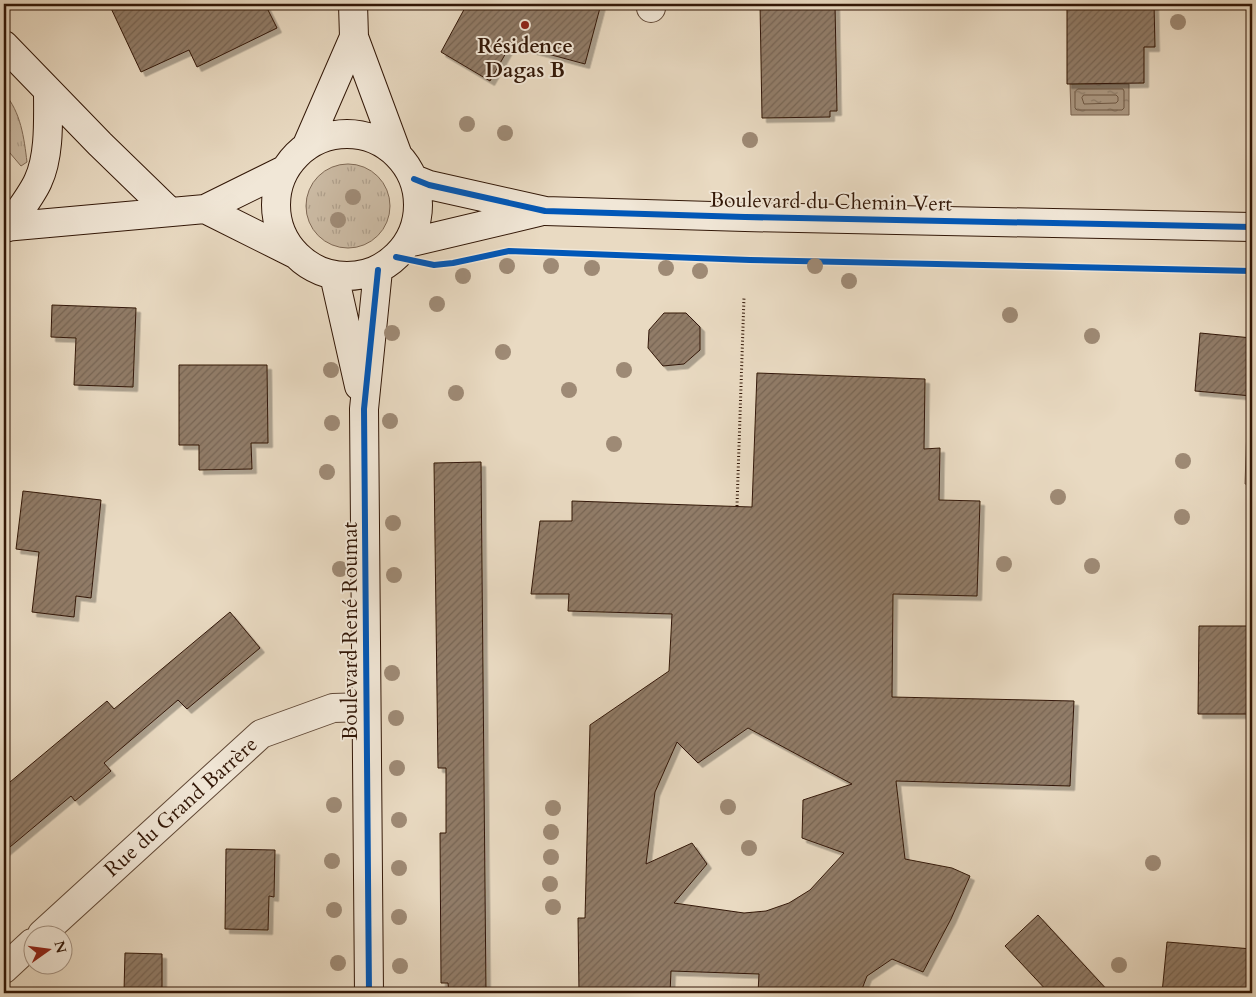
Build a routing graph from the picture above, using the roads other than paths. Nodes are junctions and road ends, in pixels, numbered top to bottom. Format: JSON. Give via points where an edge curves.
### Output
{"nodes":[{"id":1,"x":353,"y":4,"type":"edge"},
{"id":2,"x":354,"y":37,"type":"junction"},
{"id":3,"x":4,"y":46,"type":"edge"},
{"id":4,"x":48,"y":91,"type":"junction"},
{"id":5,"x":307,"y":146,"type":"junction"},
{"id":6,"x":397,"y":153,"type":"junction"},
{"id":7,"x":284,"y":170,"type":"junction"},
{"id":8,"x":414,"y":179,"type":"junction"},
{"id":9,"x":205,"y":210,"type":"junction"},
{"id":10,"x":545,"y":210,"type":"junction"},
{"id":11,"x":170,"y":212,"type":"junction"},
{"id":12,"x":6,"y":227,"type":"edge"},
{"id":13,"x":1252,"y":227,"type":"edge"},
{"id":14,"x":408,"y":243,"type":"junction"},
{"id":15,"x":295,"y":254,"type":"junction"},
{"id":16,"x":378,"y":270,"type":"junction"},
{"id":17,"x":334,"y":275,"type":"junction"},
{"id":18,"x":364,"y":410,"type":"junction"},
{"id":19,"x":366,"y":707,"type":"junction"},
{"id":20,"x":53,"y":924,"type":"edge"},
{"id":21,"x":22,"y":952,"type":"edge"},
{"id":22,"x":4,"y":969,"type":"edge"},
{"id":23,"x":369,"y":993,"type":"edge"}],
"edges":[{"from":1,"to":2,"type":"street"},
{"from":2,"to":5,"type":"street"},
{"from":2,"to":6,"type":"street"},
{"from":3,"to":4,"type":"street"},
{"from":4,"to":11,"type":"street"},
{"from":4,"to":12,"type":"street","via":[[44,159],[38,180]]},
{"from":5,"to":6,"type":"street","via":[[324,137],[343,133],[381,142]]},
{"from":5,"to":7,"type":"street"},
{"from":6,"to":8,"type":"street"},
{"from":7,"to":9,"type":"street"},
{"from":7,"to":15,"type":"street","via":[[276,192],[276,214],[282,236]]},
{"from":8,"to":10,"type":"street","name":"Boulevard du Chemin Vert"},
{"from":8,"to":14,"type":"street","via":[[418,212]]},
{"from":9,"to":11,"type":"street"},
{"from":9,"to":15,"type":"street"},
{"from":10,"to":13,"type":"street","name":"Boulevard du Chemin Vert","via":[[755,218]]},
{"from":10,"to":14,"type":"street","name":"Boulevard du Chemin Vert"},
{"from":11,"to":12,"type":"street"},
{"from":14,"to":16,"type":"street"},
{"from":15,"to":17,"type":"street","via":[[313,268]]},
{"from":16,"to":17,"type":"street","via":[[356,276]]},
{"from":16,"to":18,"type":"street","name":"Boulevard René Roumat"},
{"from":17,"to":18,"type":"street","name":"Boulevard René Roumat"},
{"from":18,"to":19,"type":"street","name":"Boulevard René Roumat"},
{"from":19,"to":20,"type":"street","name":"Rue du Grand Barrère","via":[[333,708],[261,734]]},
{"from":19,"to":23,"type":"street","name":"Boulevard René Roumat"},
{"from":21,"to":22,"type":"street"}]}
